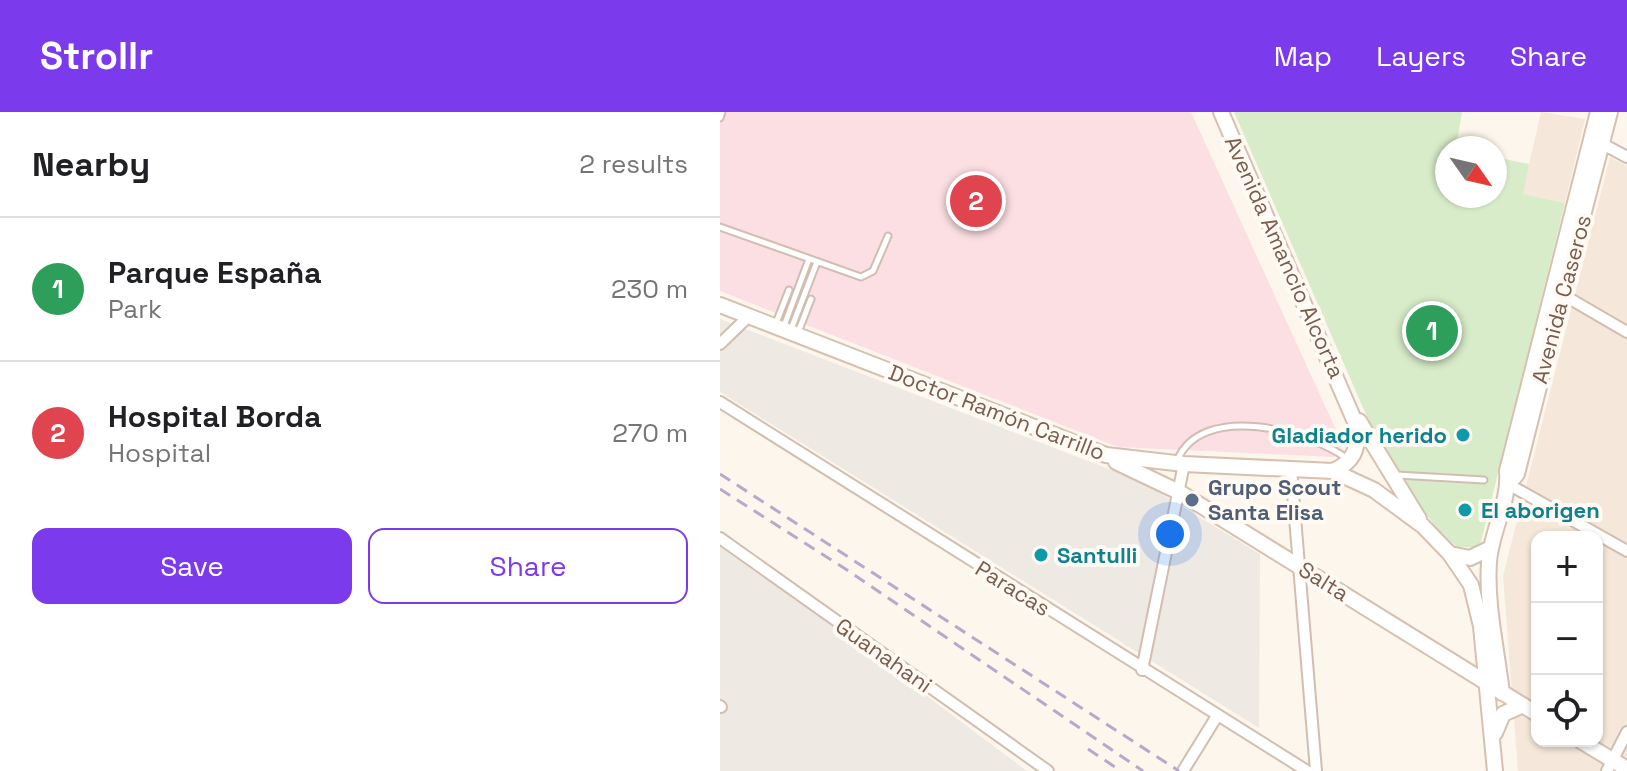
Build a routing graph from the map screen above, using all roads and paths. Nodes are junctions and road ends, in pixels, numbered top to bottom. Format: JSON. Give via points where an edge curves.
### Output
{"nodes":[{"id":1,"x":722,"y":112,"type":"edge"},
{"id":2,"x":1221,"y":112,"type":"edge"},
{"id":3,"x":1598,"y":112,"type":"edge"},
{"id":4,"x":1610,"y":112,"type":"edge"},
{"id":5,"x":720,"y":118,"type":"edge"},
{"id":6,"x":1597,"y":141,"type":"junction"},
{"id":7,"x":1627,"y":157,"type":"edge"},
{"id":8,"x":720,"y":227,"type":"edge"},
{"id":9,"x":888,"y":236,"type":"dead end"},
{"id":10,"x":809,"y":259,"type":"junction"},
{"id":11,"x":817,"y":262,"type":"junction"},
{"id":12,"x":789,"y":290,"type":"dead end"},
{"id":13,"x":1558,"y":292,"type":"junction"},
{"id":14,"x":811,"y":299,"type":"dead end"},
{"id":15,"x":720,"y":305,"type":"edge"},
{"id":16,"x":792,"y":305,"type":"junction"},
{"id":17,"x":799,"y":307,"type":"junction"},
{"id":18,"x":749,"y":316,"type":"junction"},
{"id":19,"x":786,"y":331,"type":"junction"},
{"id":20,"x":1627,"y":332,"type":"edge"},
{"id":21,"x":720,"y":344,"type":"edge"},
{"id":22,"x":720,"y":402,"type":"edge"},
{"id":23,"x":1348,"y":402,"type":"junction"},
{"id":24,"x":1106,"y":455,"type":"junction"},
{"id":25,"x":1350,"y":460,"type":"junction"},
{"id":26,"x":1180,"y":464,"type":"junction"},
{"id":27,"x":1291,"y":469,"type":"junction"},
{"id":28,"x":1333,"y":471,"type":"junction"},
{"id":29,"x":1391,"y":475,"type":"junction"},
{"id":30,"x":1484,"y":480,"type":"dead end"},
{"id":31,"x":1508,"y":484,"type":"junction"},
{"id":32,"x":1179,"y":492,"type":"junction"},
{"id":33,"x":1423,"y":526,"type":"junction"},
{"id":34,"x":720,"y":538,"type":"edge"},
{"id":35,"x":1491,"y":548,"type":"junction"},
{"id":36,"x":1627,"y":551,"type":"edge"},
{"id":37,"x":1450,"y":554,"type":"junction"},
{"id":38,"x":1298,"y":565,"type":"junction"},
{"id":39,"x":1142,"y":670,"type":"junction"},
{"id":40,"x":1487,"y":683,"type":"junction"},
{"id":41,"x":1502,"y":693,"type":"junction"},
{"id":42,"x":1523,"y":705,"type":"junction"},
{"id":43,"x":1531,"y":710,"type":"edge"},
{"id":44,"x":1217,"y":716,"type":"junction"},
{"id":45,"x":1627,"y":732,"type":"edge"},
{"id":46,"x":1588,"y":747,"type":"edge"},
{"id":47,"x":1610,"y":765,"type":"edge"},
{"id":48,"x":1495,"y":768,"type":"edge"},
{"id":49,"x":1627,"y":769,"type":"edge"},
{"id":50,"x":1048,"y":771,"type":"edge"},
{"id":51,"x":1183,"y":771,"type":"edge"},
{"id":52,"x":1307,"y":771,"type":"edge"},
{"id":53,"x":1316,"y":771,"type":"edge"}],
"edges":[{"from":1,"to":5,"type":"lane"},
{"from":2,"to":23,"type":"main road","name":"Avenida Amancio Alcorta"},
{"from":3,"to":6,"type":"main road","name":"Avenida Caseros"},
{"from":4,"to":6,"type":"main road","name":"Avenida Caseros"},
{"from":6,"to":7,"type":"street"},
{"from":6,"to":13,"type":"main road","name":"Avenida Caseros"},
{"from":8,"to":10,"type":"lane"},
{"from":9,"to":11,"type":"lane","via":[[868,276]]},
{"from":10,"to":11,"type":"lane"},
{"from":10,"to":16,"type":"lane"},
{"from":11,"to":17,"type":"lane"},
{"from":12,"to":19,"type":"lane"},
{"from":13,"to":20,"type":"street"},
{"from":13,"to":31,"type":"main road","name":"Avenida Caseros","via":[[1507,471]]},
{"from":14,"to":19,"type":"lane"},
{"from":15,"to":18,"type":"main road","name":"Doctor Ramón Carrillo"},
{"from":16,"to":17,"type":"lane"},
{"from":16,"to":19,"type":"lane"},
{"from":17,"to":19,"type":"lane"},
{"from":18,"to":19,"type":"main road","name":"Doctor Ramón Carrillo"},
{"from":18,"to":21,"type":"street"},
{"from":19,"to":24,"type":"main road","name":"Doctor Ramón Carrillo"},
{"from":22,"to":39,"type":"street","name":"Paracas"},
{"from":23,"to":25,"type":"main road","name":"Avenida Amancio Alcorta","via":[[1358,439]]},
{"from":23,"to":29,"type":"main road","name":"Avenida Amancio Alcorta"},
{"from":24,"to":26,"type":"main road","name":"Doctor Ramón Carrillo"},
{"from":24,"to":32,"type":"main road","name":"Salta"},
{"from":25,"to":26,"type":"lane","via":[[1294,432],[1236,426],[1188,441]]},
{"from":25,"to":28,"type":"main road"},
{"from":26,"to":27,"type":"main road","name":"Doctor Ramón Carrillo"},
{"from":26,"to":32,"type":"street"},
{"from":27,"to":28,"type":"main road","name":"Doctor Ramón Carrillo"},
{"from":27,"to":38,"type":"street"},
{"from":28,"to":33,"type":"main road","name":"Doctor Ramón Carrillo","via":[[1374,490]]},
{"from":29,"to":30,"type":"lane"},
{"from":29,"to":33,"type":"main road","name":"Avenida Amancio Alcorta"},
{"from":31,"to":35,"type":"main road","name":"Avenida Caseros"},
{"from":31,"to":36,"type":"street"},
{"from":32,"to":38,"type":"main road","name":"Salta"},
{"from":32,"to":39,"type":"street"},
{"from":33,"to":37,"type":"main road","name":"Doctor Ramón Carrillo"},
{"from":34,"to":50,"type":"street","name":"Guanahani"},
{"from":35,"to":37,"type":"main road","via":[[1470,558]]},
{"from":35,"to":41,"type":"main road","name":"Avenida Caseros","via":[[1489,576]]},
{"from":37,"to":40,"type":"main road","via":[[1473,593]]},
{"from":38,"to":40,"type":"main road","name":"Salta"},
{"from":38,"to":53,"type":"street"},
{"from":39,"to":44,"type":"street","name":"Paracas"},
{"from":40,"to":41,"type":"main road","name":"Salta"},
{"from":40,"to":48,"type":"main road"},
{"from":41,"to":42,"type":"main road","name":"Salta"},
{"from":42,"to":43,"type":"main road","name":"Salta"},
{"from":42,"to":48,"type":"main road","via":[[1500,718]]},
{"from":44,"to":51,"type":"street"},
{"from":44,"to":52,"type":"street","name":"Paracas"},
{"from":45,"to":47,"type":"street"},
{"from":46,"to":47,"type":"main road"},
{"from":47,"to":49,"type":"main road"}]}
